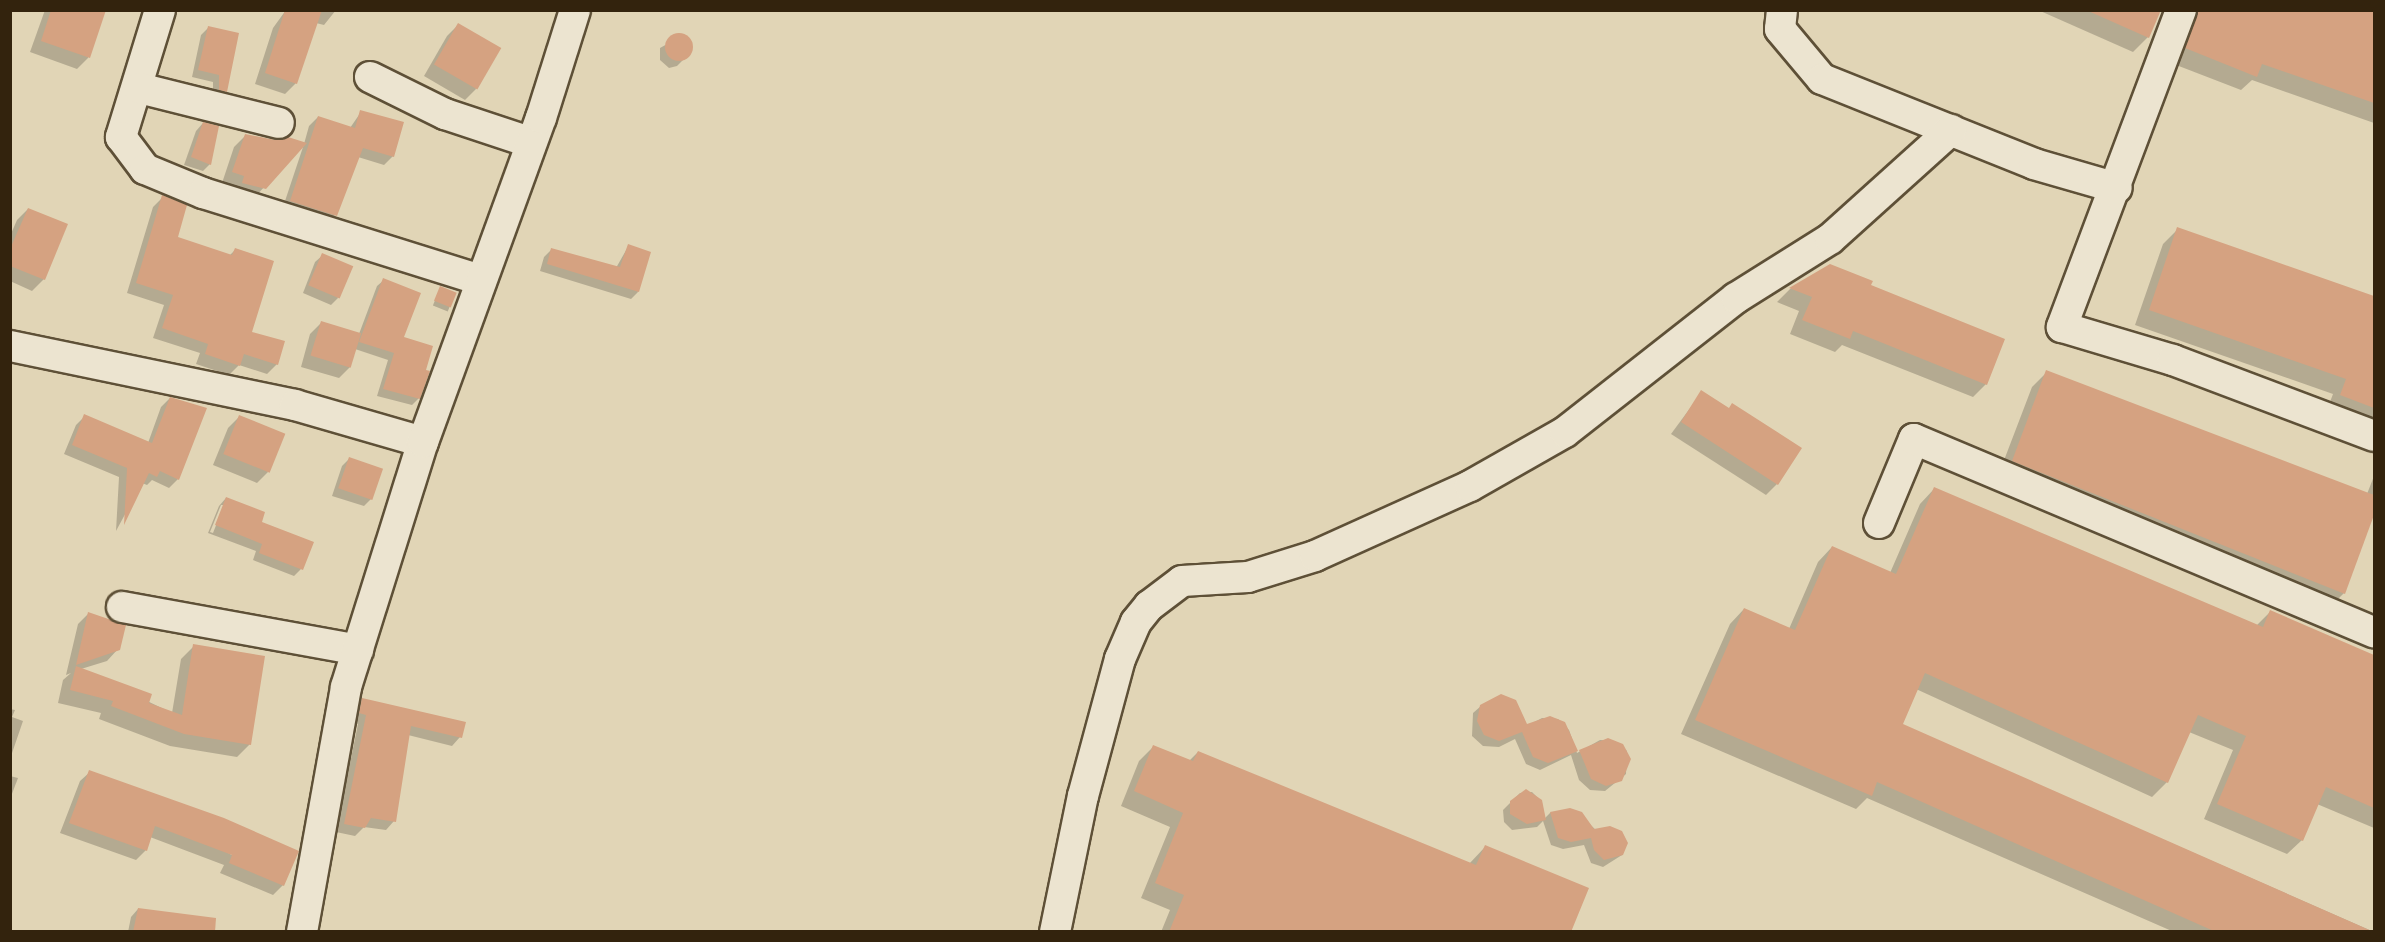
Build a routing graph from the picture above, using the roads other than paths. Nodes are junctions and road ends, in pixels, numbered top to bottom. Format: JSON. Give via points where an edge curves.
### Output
{"nodes":[{"id":1,"x":160,"y":10,"type":"edge"},
{"id":2,"x":575,"y":10,"type":"edge"},
{"id":3,"x":1782,"y":10,"type":"edge"},
{"id":4,"x":2181,"y":10,"type":"edge"},
{"id":5,"x":370,"y":77,"type":"dead end"},
{"id":6,"x":138,"y":88,"type":"junction"},
{"id":7,"x":279,"y":123,"type":"dead end"},
{"id":8,"x":1951,"y":130,"type":"junction"},
{"id":9,"x":529,"y":142,"type":"junction"},
{"id":10,"x":2117,"y":188,"type":"junction"},
{"id":11,"x":481,"y":279,"type":"junction"},
{"id":12,"x":10,"y":346,"type":"edge"},
{"id":13,"x":2374,"y":436,"type":"edge"},
{"id":14,"x":423,"y":442,"type":"junction"},
{"id":15,"x":1879,"y":523,"type":"dead end"},
{"id":16,"x":122,"y":607,"type":"dead end"},
{"id":17,"x":2374,"y":632,"type":"edge"},
{"id":18,"x":358,"y":650,"type":"junction"},
{"id":19,"x":302,"y":932,"type":"edge"},
{"id":20,"x":1055,"y":932,"type":"edge"}],
"edges":[{"from":1,"to":6,"type":"street"},
{"from":2,"to":9,"type":"street"},
{"from":3,"to":8,"type":"street","via":[[1780,29],[1822,79]]},
{"from":4,"to":10,"type":"street"},
{"from":5,"to":9,"type":"street","via":[[445,114]]},
{"from":6,"to":7,"type":"street"},
{"from":6,"to":11,"type":"street","via":[[122,137],[146,169],[202,193]]},
{"from":8,"to":10,"type":"street","via":[[2034,164]]},
{"from":8,"to":20,"type":"street","via":[[1830,239],[1736,298],[1565,432],[1470,486],[1315,556],[1248,577],[1182,581],[1149,606],[1136,622],[1120,659],[1083,796]]},
{"from":9,"to":11,"type":"street"},
{"from":10,"to":13,"type":"street","via":[[2062,327],[2173,360]]},
{"from":11,"to":14,"type":"street"},
{"from":12,"to":14,"type":"street","via":[[295,405]]},
{"from":14,"to":18,"type":"street"},
{"from":15,"to":17,"type":"street","via":[[1914,439]]},
{"from":16,"to":18,"type":"street"},
{"from":18,"to":19,"type":"street","via":[[346,687]]}]}
